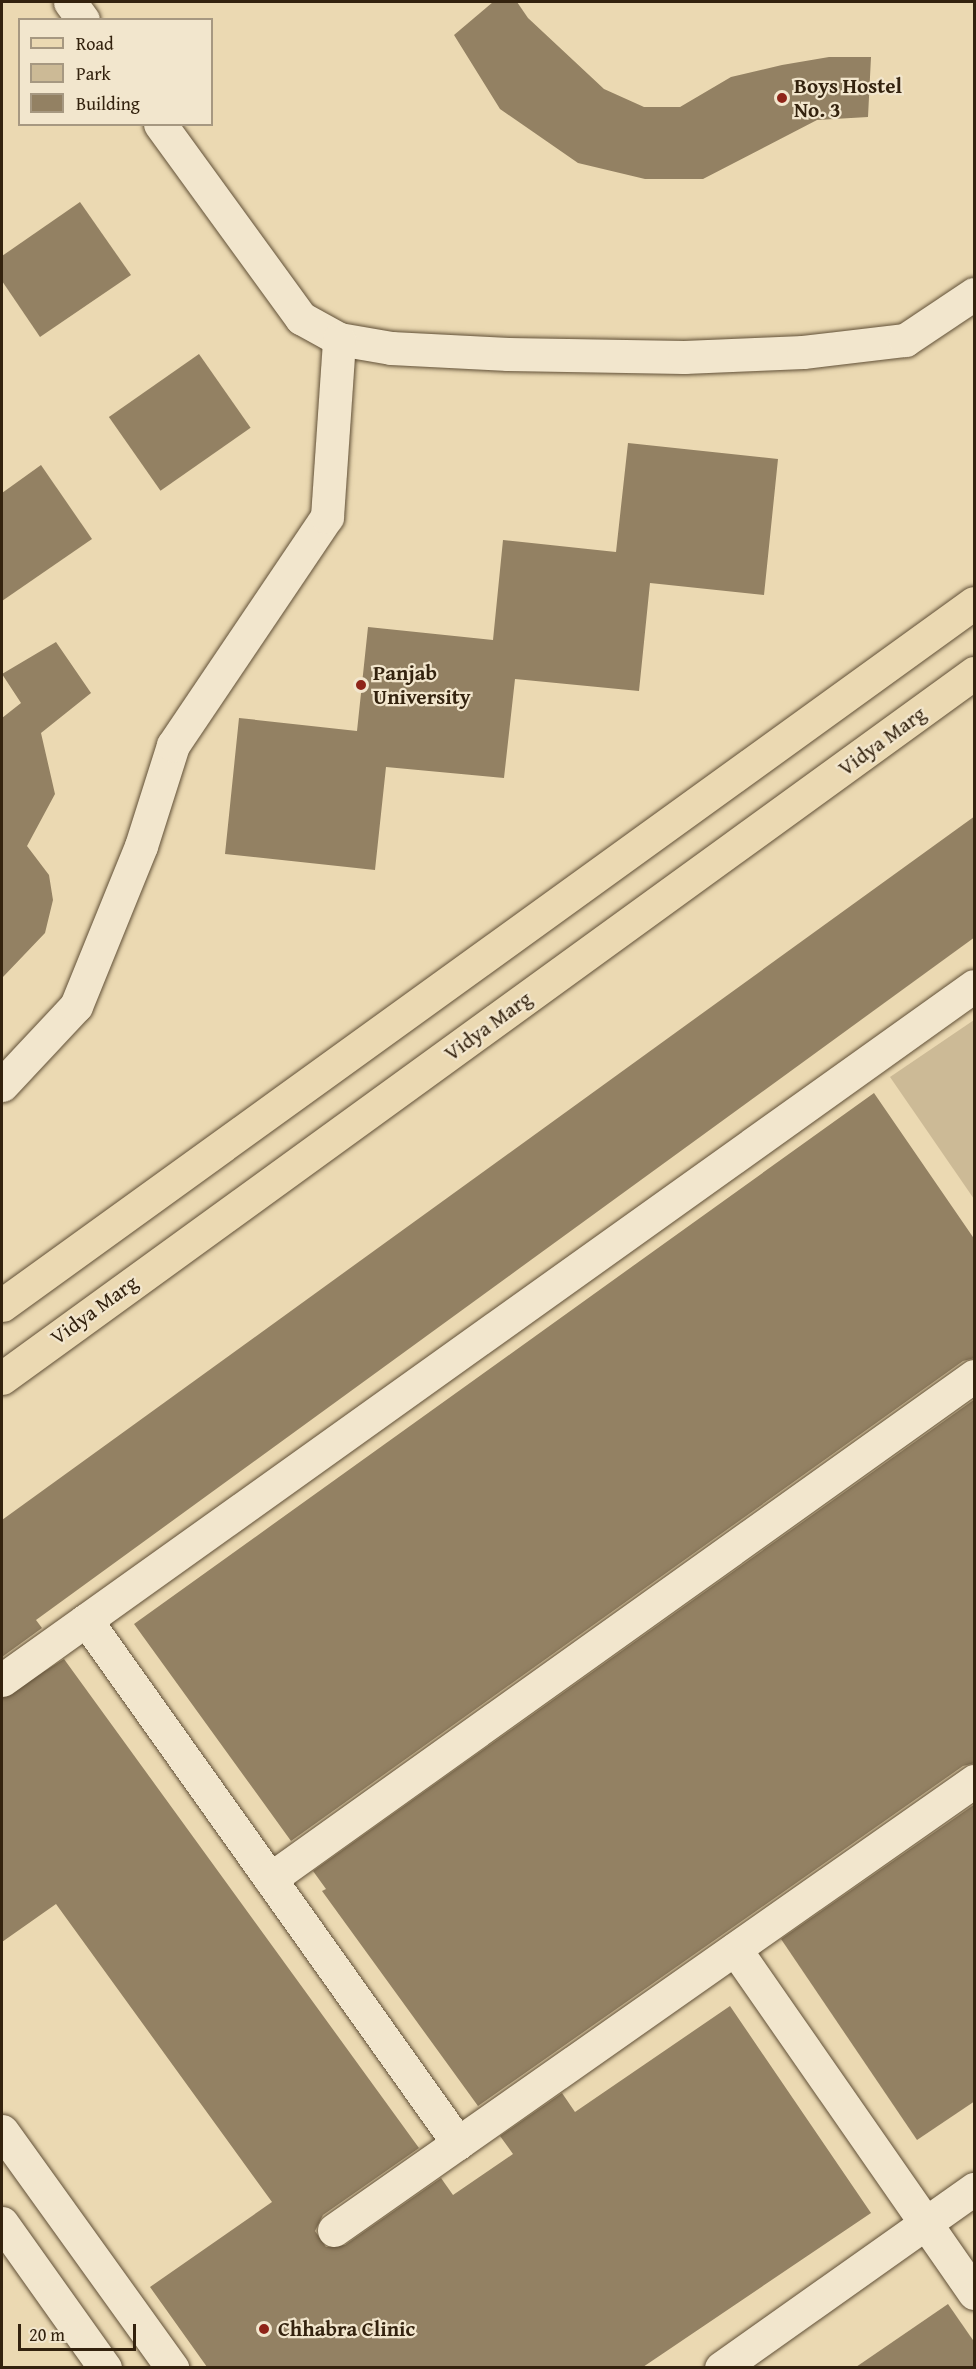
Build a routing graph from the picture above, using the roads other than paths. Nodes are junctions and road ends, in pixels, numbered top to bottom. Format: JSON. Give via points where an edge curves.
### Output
{"nodes":[{"id":1,"x":70,"y":2,"type":"edge"},
{"id":2,"x":82,"y":18,"type":"edge"},
{"id":3,"x":161,"y":126,"type":"edge"},
{"id":4,"x":975,"y":294,"type":"edge"},
{"id":5,"x":339,"y":339,"type":"junction"},
{"id":6,"x":975,"y":603,"type":"edge"},
{"id":7,"x":975,"y":673,"type":"edge"},
{"id":8,"x":975,"y":986,"type":"edge"},
{"id":9,"x":2,"y":1085,"type":"edge"},
{"id":10,"x":2,"y":1305,"type":"edge"},
{"id":11,"x":975,"y":1376,"type":"edge"},
{"id":12,"x":2,"y":1378,"type":"edge"},
{"id":13,"x":86,"y":1620,"type":"junction"},
{"id":14,"x":2,"y":1680,"type":"edge"},
{"id":15,"x":975,"y":1781,"type":"edge"},
{"id":16,"x":270,"y":1880,"type":"junction"},
{"id":17,"x":735,"y":1949,"type":"junction"},
{"id":18,"x":2,"y":2131,"type":"edge"},
{"id":19,"x":458,"y":2143,"type":"junction"},
{"id":20,"x":975,"y":2189,"type":"edge"},
{"id":21,"x":2,"y":2223,"type":"edge"},
{"id":22,"x":926,"y":2223,"type":"junction"},
{"id":23,"x":334,"y":2230,"type":"dead end"},
{"id":24,"x":975,"y":2293,"type":"edge"},
{"id":25,"x":105,"y":2367,"type":"edge"},
{"id":26,"x":171,"y":2367,"type":"edge"},
{"id":27,"x":721,"y":2367,"type":"edge"}],
"edges":[{"from":1,"to":2,"type":"street"},
{"from":3,"to":5,"type":"street","via":[[301,318]]},
{"from":4,"to":5,"type":"street","via":[[905,340],[803,352],[684,357],[508,354],[391,348]]},
{"from":5,"to":9,"type":"street","via":[[327,517],[173,745],[141,846],[76,1006]]},
{"from":6,"to":10,"type":"main road"},
{"from":7,"to":12,"type":"main road","name":"Vidya Marg"},
{"from":8,"to":13,"type":"street"},
{"from":11,"to":16,"type":"street"},
{"from":13,"to":14,"type":"street"},
{"from":13,"to":16,"type":"street"},
{"from":15,"to":17,"type":"street"},
{"from":16,"to":19,"type":"street"},
{"from":17,"to":19,"type":"street"},
{"from":17,"to":22,"type":"street"},
{"from":18,"to":26,"type":"street"},
{"from":19,"to":23,"type":"street"},
{"from":20,"to":22,"type":"street"},
{"from":21,"to":25,"type":"street"},
{"from":22,"to":24,"type":"street"},
{"from":22,"to":27,"type":"street"}]}
